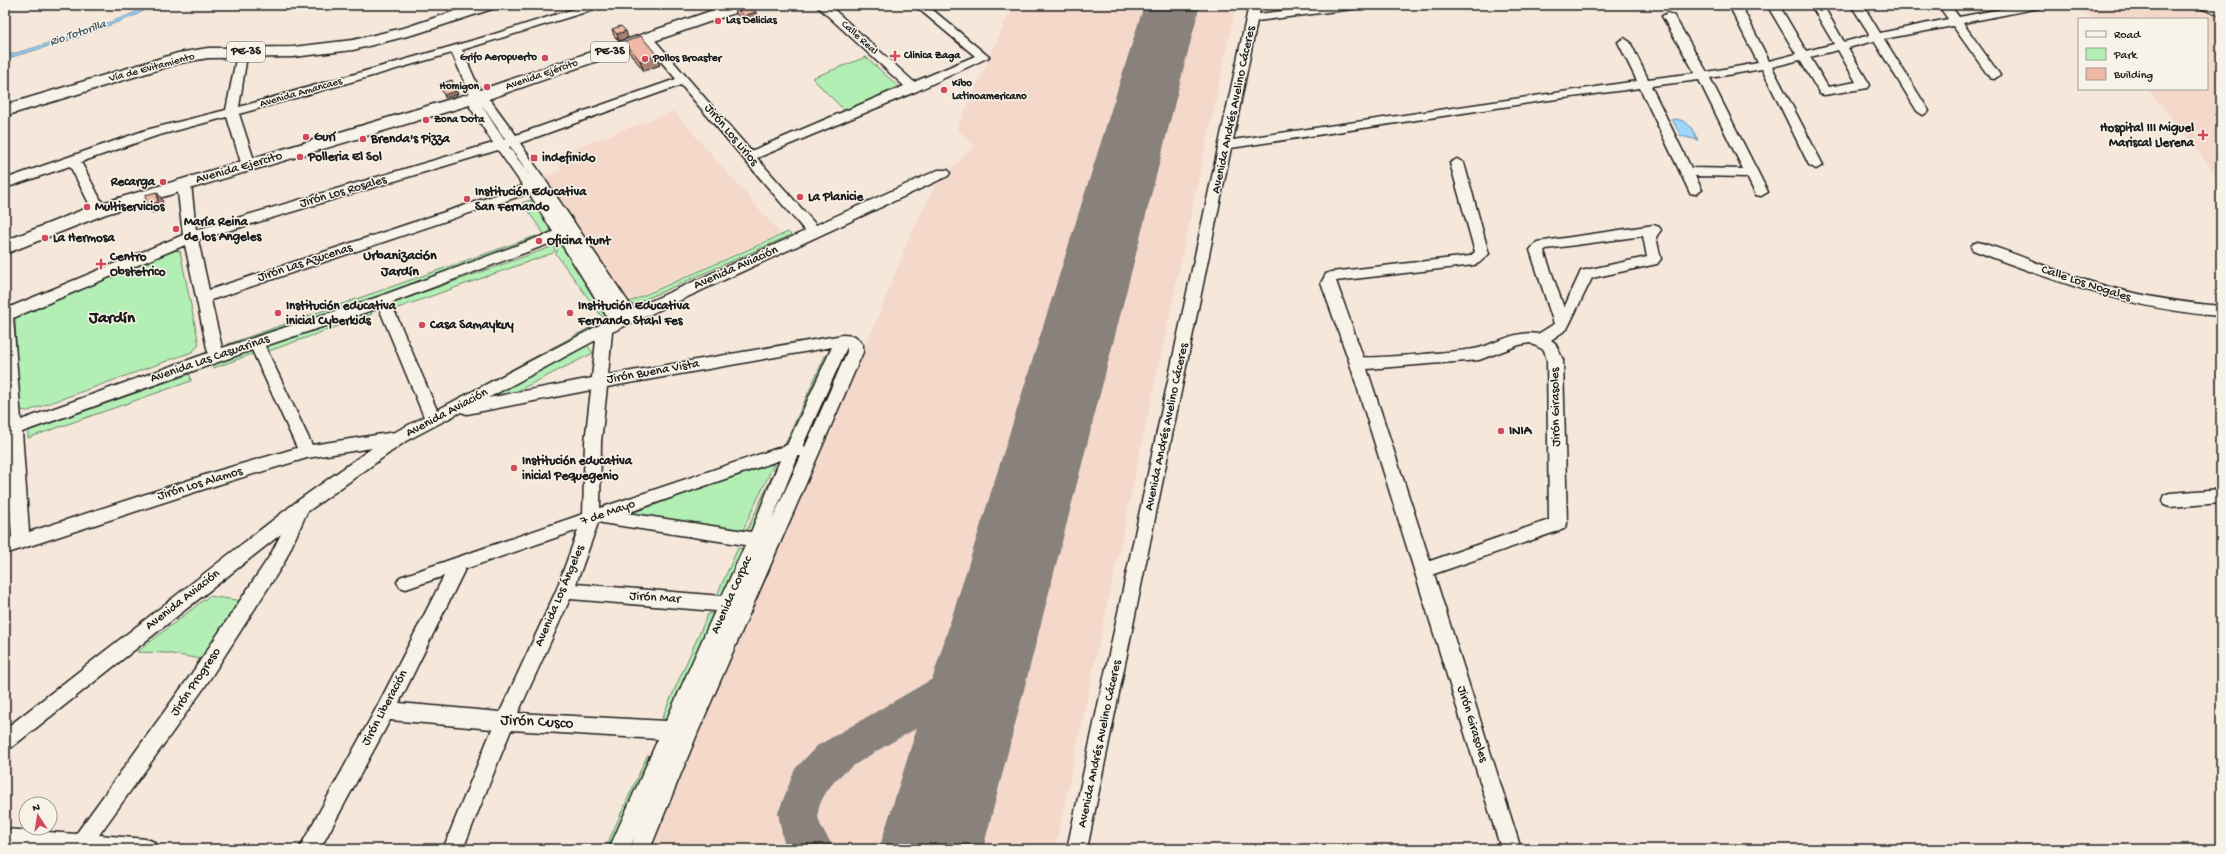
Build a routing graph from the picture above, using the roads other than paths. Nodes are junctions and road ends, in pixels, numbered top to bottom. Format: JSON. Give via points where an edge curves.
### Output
{"nodes":[{"id":1,"x":489,"y":5,"type":"edge"},
{"id":2,"x":598,"y":5,"type":"edge"},
{"id":3,"x":743,"y":5,"type":"edge"},
{"id":4,"x":822,"y":5,"type":"edge"},
{"id":5,"x":920,"y":5,"type":"edge"},
{"id":6,"x":1360,"y":5,"type":"edge"},
{"id":7,"x":1735,"y":5,"type":"edge"},
{"id":8,"x":1773,"y":5,"type":"edge"},
{"id":9,"x":1817,"y":5,"type":"edge"},
{"id":10,"x":1857,"y":5,"type":"edge"},
{"id":11,"x":1944,"y":5,"type":"edge"},
{"id":12,"x":2201,"y":5,"type":"edge"},
{"id":13,"x":2033,"y":6,"type":"edge"},
{"id":14,"x":1254,"y":12,"type":"edge"},
{"id":15,"x":2221,"y":12,"type":"edge"},
{"id":16,"x":1668,"y":16,"type":"dead end"},
{"id":17,"x":1955,"y":21,"type":"junction"},
{"id":18,"x":1877,"y":37,"type":"junction"},
{"id":19,"x":648,"y":39,"type":"junction"},
{"id":20,"x":1624,"y":42,"type":"dead end"},
{"id":21,"x":1840,"y":46,"type":"junction"},
{"id":22,"x":455,"y":48,"type":"junction"},
{"id":23,"x":1804,"y":57,"type":"junction"},
{"id":24,"x":240,"y":62,"type":"dead end"},
{"id":25,"x":1766,"y":65,"type":"junction"},
{"id":26,"x":1994,"y":75,"type":"dead end"},
{"id":27,"x":1703,"y":76,"type":"junction"},
{"id":28,"x":684,"y":80,"type":"junction"},
{"id":29,"x":1642,"y":84,"type":"junction"},
{"id":30,"x":913,"y":88,"type":"junction"},
{"id":31,"x":477,"y":97,"type":"junction"},
{"id":32,"x":5,"y":111,"type":"edge"},
{"id":33,"x":1922,"y":111,"type":"dead end"},
{"id":34,"x":232,"y":112,"type":"junction"},
{"id":35,"x":507,"y":143,"type":"junction"},
{"id":36,"x":1227,"y":145,"type":"junction"},
{"id":37,"x":750,"y":156,"type":"junction"},
{"id":38,"x":74,"y":160,"type":"junction"},
{"id":39,"x":1457,"y":163,"type":"dead end"},
{"id":40,"x":1816,"y":165,"type":"dead end"},
{"id":41,"x":249,"y":166,"type":"junction"},
{"id":42,"x":1686,"y":172,"type":"junction"},
{"id":43,"x":943,"y":173,"type":"dead end"},
{"id":44,"x":1752,"y":173,"type":"junction"},
{"id":45,"x":5,"y":184,"type":"edge"},
{"id":46,"x":184,"y":184,"type":"junction"},
{"id":47,"x":537,"y":186,"type":"junction"},
{"id":48,"x":1695,"y":190,"type":"dead end"},
{"id":49,"x":1761,"y":192,"type":"dead end"},
{"id":50,"x":99,"y":210,"type":"junction"},
{"id":51,"x":814,"y":232,"type":"junction"},
{"id":52,"x":567,"y":233,"type":"junction"},
{"id":53,"x":190,"y":237,"type":"junction"},
{"id":54,"x":1978,"y":247,"type":"dead end"},
{"id":55,"x":5,"y":248,"type":"edge"},
{"id":56,"x":204,"y":297,"type":"junction"},
{"id":57,"x":383,"y":301,"type":"junction"},
{"id":58,"x":5,"y":310,"type":"edge"},
{"id":59,"x":2221,"y":312,"type":"edge"},
{"id":60,"x":5,"y":315,"type":"edge"},
{"id":61,"x":618,"y":322,"type":"junction"},
{"id":62,"x":1562,"y":325,"type":"junction"},
{"id":63,"x":1540,"y":340,"type":"junction"},
{"id":64,"x":849,"y":342,"type":"junction"},
{"id":65,"x":256,"y":343,"type":"junction"},
{"id":66,"x":216,"y":356,"type":"junction"},
{"id":67,"x":1357,"y":361,"type":"junction"},
{"id":68,"x":600,"y":381,"type":"junction"},
{"id":69,"x":450,"y":411,"type":"junction"},
{"id":70,"x":434,"y":419,"type":"junction"},
{"id":71,"x":10,"y":430,"type":"edge"},
{"id":72,"x":400,"y":437,"type":"junction"},
{"id":73,"x":793,"y":450,"type":"junction"},
{"id":74,"x":307,"y":452,"type":"junction"},
{"id":75,"x":811,"y":452,"type":"junction"},
{"id":76,"x":2221,"y":496,"type":"edge"},
{"id":77,"x":2170,"y":500,"type":"dead end"},
{"id":78,"x":302,"y":507,"type":"junction"},
{"id":79,"x":595,"y":517,"type":"junction"},
{"id":80,"x":21,"y":540,"type":"junction"},
{"id":81,"x":764,"y":541,"type":"junction"},
{"id":82,"x":5,"y":547,"type":"edge"},
{"id":83,"x":458,"y":566,"type":"junction"},
{"id":84,"x":1424,"y":570,"type":"junction"},
{"id":85,"x":406,"y":582,"type":"dead end"},
{"id":86,"x":565,"y":591,"type":"junction"},
{"id":87,"x":736,"y":605,"type":"junction"},
{"id":88,"x":385,"y":711,"type":"junction"},
{"id":89,"x":505,"y":721,"type":"junction"},
{"id":90,"x":680,"y":731,"type":"junction"},
{"id":91,"x":5,"y":741,"type":"edge"},
{"id":92,"x":5,"y":839,"type":"edge"},
{"id":93,"x":79,"y":847,"type":"edge"},
{"id":94,"x":147,"y":849,"type":"edge"},
{"id":95,"x":310,"y":849,"type":"edge"},
{"id":96,"x":452,"y":849,"type":"edge"},
{"id":97,"x":619,"y":849,"type":"edge"},
{"id":98,"x":640,"y":849,"type":"edge"},
{"id":99,"x":1077,"y":849,"type":"edge"},
{"id":100,"x":1510,"y":849,"type":"edge"}],
"edges":[{"from":1,"to":32,"type":"highway","name":"Vía de Evitamiento","number":"PE-3S","via":[[413,30],[353,45],[293,52],[208,53],[178,58]]},
{"from":2,"to":22,"type":"street","name":"Avenida Amancaes"},
{"from":3,"to":19,"type":"highway","name":"Avenida Ejército","number":"PE-3S"},
{"from":4,"to":30,"type":"street","name":"Calle Real"},
{"from":5,"to":30,"type":"street","via":[[984,58]]},
{"from":6,"to":14,"type":"street"},
{"from":7,"to":25,"type":"street"},
{"from":8,"to":23,"type":"street"},
{"from":9,"to":21,"type":"street"},
{"from":10,"to":18,"type":"street"},
{"from":11,"to":17,"type":"street"},
{"from":12,"to":15,"type":"street"},
{"from":13,"to":17,"type":"street"},
{"from":14,"to":36,"type":"street","name":"Avenida Andrés Avelino Cáceres"},
{"from":16,"to":27,"type":"street"},
{"from":17,"to":18,"type":"street"},
{"from":17,"to":26,"type":"street"},
{"from":18,"to":21,"type":"street"},
{"from":18,"to":33,"type":"street"},
{"from":19,"to":28,"type":"street","name":"Jirón Los Lirios"},
{"from":19,"to":31,"type":"highway","name":"Avenida Ejército","number":"PE-3S"},
{"from":20,"to":29,"type":"street"},
{"from":21,"to":23,"type":"street"},
{"from":21,"to":23,"type":"street","via":[[1864,85],[1824,91]]},
{"from":22,"to":31,"type":"street"},
{"from":22,"to":34,"type":"street","name":"Avenida Amancaes"},
{"from":23,"to":25,"type":"street"},
{"from":24,"to":34,"type":"street"},
{"from":25,"to":27,"type":"street"},
{"from":25,"to":40,"type":"street"},
{"from":27,"to":29,"type":"street"},
{"from":27,"to":44,"type":"street"},
{"from":28,"to":35,"type":"street","name":"Jirón Los Rosales"},
{"from":28,"to":37,"type":"street","name":"Jirón Los Lirios"},
{"from":29,"to":36,"type":"street"},
{"from":29,"to":42,"type":"street"},
{"from":30,"to":37,"type":"street"},
{"from":31,"to":35,"type":"street","via":[[476,107]]},
{"from":31,"to":41,"type":"highway","name":"Avenida Ejercito","number":"PE-3S"},
{"from":34,"to":38,"type":"street","name":"Avenida Amancaes","via":[[151,133]]},
{"from":34,"to":41,"type":"street"},
{"from":35,"to":47,"type":"street"},
{"from":35,"to":53,"type":"street","name":"Jirón Los Rosales"},
{"from":36,"to":99,"type":"street","name":"Avenida Andrés Avelino Cáceres"},
{"from":37,"to":51,"type":"street","name":"Jirón Los Lirios"},
{"from":38,"to":45,"type":"street","name":"Avenida Amancaes"},
{"from":38,"to":50,"type":"street"},
{"from":39,"to":67,"type":"street","via":[[1482,254],[1474,260],[1331,277],[1328,283]]},
{"from":41,"to":46,"type":"highway","name":"Avenida Ejercito","number":"PE-3S"},
{"from":42,"to":44,"type":"street"},
{"from":42,"to":48,"type":"street"},
{"from":43,"to":51,"type":"street","name":"Avenida Aviación"},
{"from":44,"to":49,"type":"street"},
{"from":46,"to":50,"type":"highway","name":"Avenida Ejercito","number":"PE-3S"},
{"from":46,"to":53,"type":"street"},
{"from":47,"to":52,"type":"street"},
{"from":47,"to":56,"type":"street","name":"Jirón Las Azucenas"},
{"from":50,"to":55,"type":"highway","name":"Avenida Ejercito","number":"PE-3S"},
{"from":51,"to":61,"type":"street","name":"Avenida Aviación"},
{"from":52,"to":57,"type":"street","name":"Avenida Las Casuarinas"},
{"from":52,"to":61,"type":"street"},
{"from":53,"to":56,"type":"street"},
{"from":53,"to":60,"type":"street","name":"Jirón Los Rosales"},
{"from":54,"to":59,"type":"street","name":"Calle Los Nogales","via":[[2099,291],[2167,306]]},
{"from":56,"to":66,"type":"street"},
{"from":57,"to":65,"type":"street","name":"Avenida Las Casuarinas"},
{"from":57,"to":70,"type":"street"},
{"from":58,"to":60,"type":"street"},
{"from":60,"to":71,"type":"street"},
{"from":61,"to":68,"type":"street","name":"Avenida Los Ángeles"},
{"from":61,"to":69,"type":"street","name":"Avenida Aviación"},
{"from":62,"to":62,"type":"street","via":[[1586,274],[1654,259],[1649,237],[1654,230],[1542,245],[1537,250]]},
{"from":62,"to":63,"type":"street"},
{"from":63,"to":67,"type":"street","via":[[1517,340],[1479,354],[1364,364]]},
{"from":63,"to":84,"type":"street","name":"Jirón Girasoles","via":[[1550,347],[1555,360],[1558,524]]},
{"from":64,"to":68,"type":"street","name":"Jirón Buena Vista"},
{"from":64,"to":73,"type":"street","name":"Avenida Corpac"},
{"from":64,"to":75,"type":"street","name":"Avenida Corpac","via":[[855,352]]},
{"from":65,"to":66,"type":"street","name":"Avenida Las Casuarinas"},
{"from":65,"to":74,"type":"street"},
{"from":66,"to":71,"type":"street","name":"Avenida Las Casuarinas"},
{"from":67,"to":84,"type":"street"},
{"from":68,"to":69,"type":"street","name":"Jirón Buena Vista"},
{"from":68,"to":79,"type":"street","name":"Avenida Los Ángeles","via":[[593,442]]},
{"from":69,"to":70,"type":"street","name":"Avenida Aviación"},
{"from":70,"to":72,"type":"street","name":"Avenida Aviación"},
{"from":71,"to":80,"type":"street"},
{"from":72,"to":74,"type":"street","name":"Jirón Los Alamos"},
{"from":72,"to":78,"type":"street","name":"Avenida Aviación"},
{"from":73,"to":75,"type":"street","name":"7 de Mayo"},
{"from":73,"to":79,"type":"street","name":"7 de Mayo"},
{"from":73,"to":81,"type":"street","name":"Avenida Corpac"},
{"from":74,"to":80,"type":"street","name":"Jirón Los Alamos"},
{"from":75,"to":81,"type":"street","name":"Avenida Corpac"},
{"from":76,"to":77,"type":"street"},
{"from":78,"to":91,"type":"street","name":"Avenida Aviación"},
{"from":78,"to":93,"type":"street","name":"Jirón Progreso","via":[[278,558],[201,675]]},
{"from":79,"to":81,"type":"street"},
{"from":79,"to":83,"type":"street","name":"7 de Mayo"},
{"from":79,"to":86,"type":"street","name":"Avenida Los Ángeles"},
{"from":80,"to":82,"type":"street","name":"Jirón Los Alamos"},
{"from":81,"to":87,"type":"street","name":"Avenida Corpac"},
{"from":83,"to":85,"type":"street","name":"7 de Mayo"},
{"from":83,"to":88,"type":"street","name":"Jirón Liberación"},
{"from":84,"to":100,"type":"street","name":"Jirón Girasoles"},
{"from":86,"to":87,"type":"street","name":"Jirón Mar"},
{"from":86,"to":89,"type":"street","name":"Avenida Los Ángeles"},
{"from":87,"to":90,"type":"street","name":"Avenida Corpac"},
{"from":88,"to":89,"type":"street","name":"Jirón Cusco"},
{"from":88,"to":95,"type":"street","name":"Jirón Liberación"},
{"from":89,"to":90,"type":"street","name":"Jirón Cusco"},
{"from":89,"to":96,"type":"street","name":"Avenida Los Ángeles"},
{"from":90,"to":97,"type":"street","name":"Avenida Corpac"},
{"from":90,"to":98,"type":"street","name":"Avenida Corpac"},
{"from":92,"to":93,"type":"street"},
{"from":93,"to":94,"type":"street"}]}
